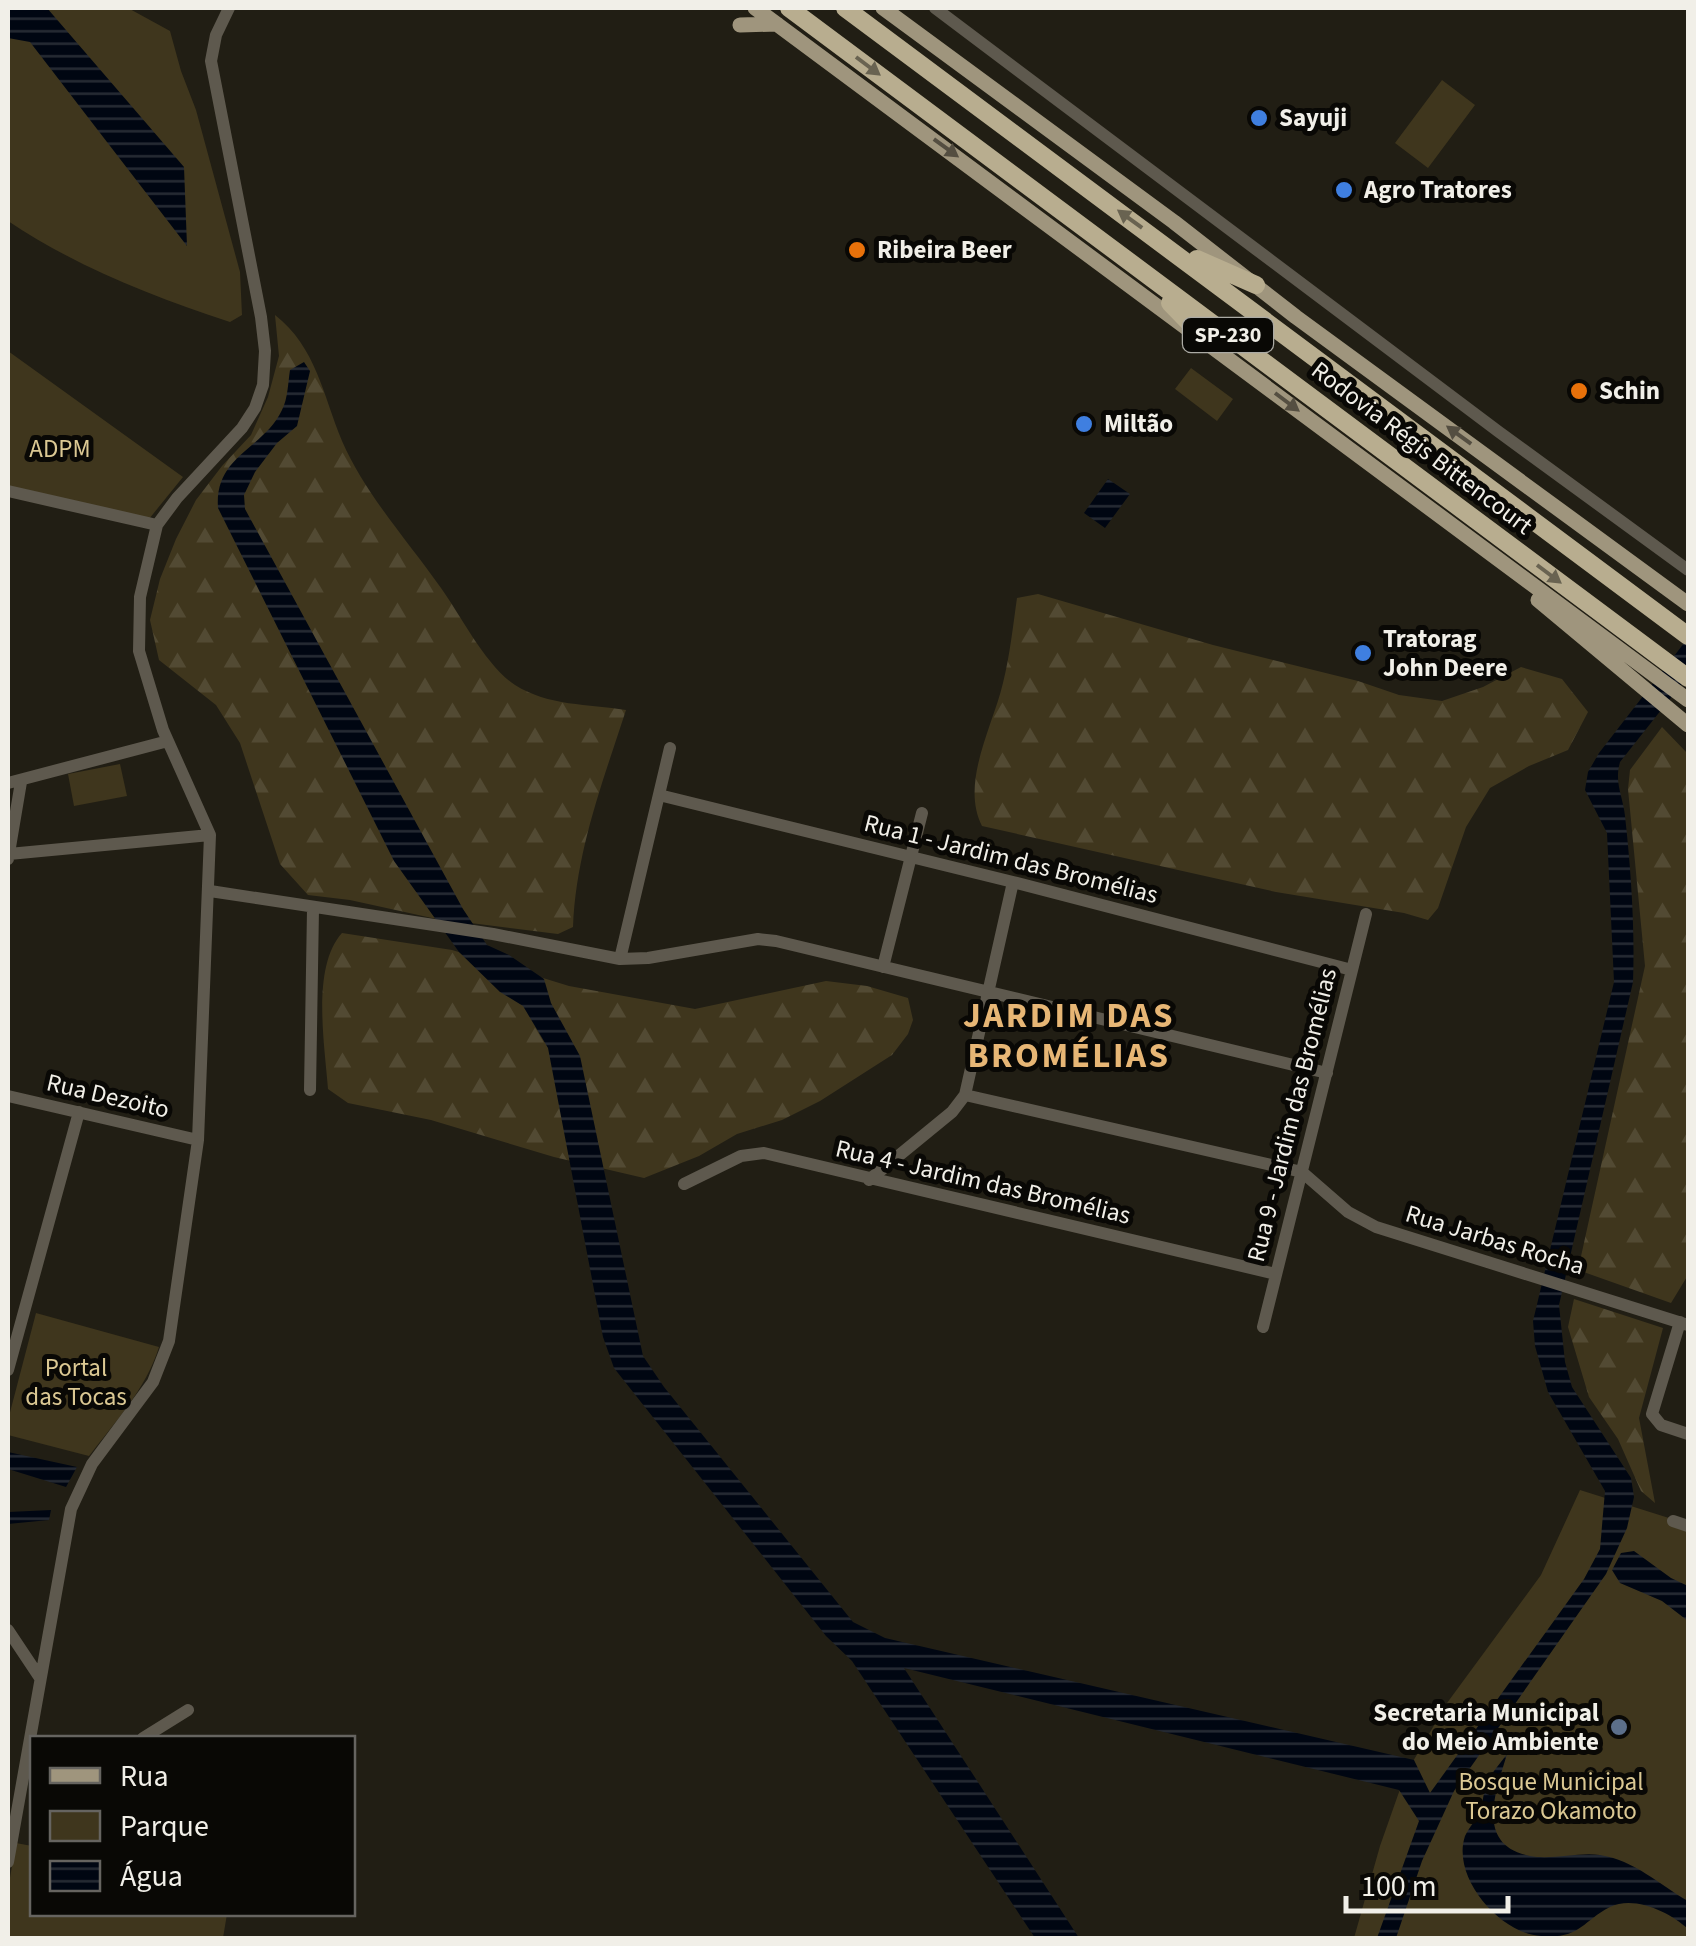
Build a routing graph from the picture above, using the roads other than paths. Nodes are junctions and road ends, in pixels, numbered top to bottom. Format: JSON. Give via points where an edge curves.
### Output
{"nodes":[{"id":1,"x":230,"y":8,"type":"edge"},
{"id":2,"x":755,"y":8,"type":"edge"},
{"id":3,"x":790,"y":8,"type":"edge"},
{"id":4,"x":844,"y":8,"type":"edge"},
{"id":5,"x":882,"y":8,"type":"edge"},
{"id":6,"x":935,"y":8,"type":"edge"},
{"id":7,"x":903,"y":14,"type":"edge"},
{"id":8,"x":777,"y":24,"type":"junction"},
{"id":9,"x":740,"y":25,"type":"dead end"},
{"id":10,"x":1169,"y":247,"type":"junction"},
{"id":11,"x":1128,"y":260,"type":"junction"},
{"id":12,"x":1256,"y":284,"type":"junction"},
{"id":13,"x":1209,"y":343,"type":"junction"},
{"id":14,"x":8,"y":491,"type":"edge"},
{"id":15,"x":1538,"y":492,"type":"junction"},
{"id":16,"x":157,"y":525,"type":"junction"},
{"id":17,"x":1452,"y":526,"type":"junction"},
{"id":18,"x":1688,"y":570,"type":"edge"},
{"id":19,"x":1688,"y":591,"type":"edge"},
{"id":20,"x":1688,"y":604,"type":"edge"},
{"id":21,"x":1687,"y":634,"type":"edge"},
{"id":22,"x":1662,"y":669,"type":"junction"},
{"id":23,"x":1688,"y":678,"type":"edge"},
{"id":24,"x":1688,"y":700,"type":"edge"},
{"id":25,"x":1685,"y":722,"type":"edge"},
{"id":26,"x":168,"y":741,"type":"junction"},
{"id":27,"x":670,"y":748,"type":"dead end"},
{"id":28,"x":14,"y":783,"type":"edge"},
{"id":29,"x":659,"y":795,"type":"junction"},
{"id":30,"x":922,"y":814,"type":"dead end"},
{"id":31,"x":210,"y":836,"type":"junction"},
{"id":32,"x":912,"y":856,"type":"junction"},
{"id":33,"x":8,"y":858,"type":"edge"},
{"id":34,"x":1013,"y":882,"type":"junction"},
{"id":35,"x":210,"y":891,"type":"junction"},
{"id":36,"x":313,"y":909,"type":"junction"},
{"id":37,"x":1366,"y":914,"type":"dead end"},
{"id":38,"x":620,"y":958,"type":"junction"},
{"id":39,"x":883,"y":967,"type":"junction"},
{"id":40,"x":1352,"y":970,"type":"junction"},
{"id":41,"x":988,"y":992,"type":"junction"},
{"id":42,"x":1326,"y":1073,"type":"junction"},
{"id":43,"x":310,"y":1090,"type":"dead end"},
{"id":44,"x":965,"y":1095,"type":"junction"},
{"id":45,"x":8,"y":1096,"type":"edge"},
{"id":46,"x":78,"y":1112,"type":"junction"},
{"id":47,"x":198,"y":1140,"type":"junction"},
{"id":48,"x":1302,"y":1172,"type":"junction"},
{"id":49,"x":869,"y":1180,"type":"junction"},
{"id":50,"x":684,"y":1184,"type":"dead end"},
{"id":51,"x":1276,"y":1274,"type":"junction"},
{"id":52,"x":1684,"y":1323,"type":"edge"},
{"id":53,"x":1263,"y":1327,"type":"dead end"},
{"id":54,"x":8,"y":1370,"type":"edge"},
{"id":55,"x":1688,"y":1434,"type":"edge"},
{"id":56,"x":1673,"y":1521,"type":"dead end"},
{"id":57,"x":1688,"y":1526,"type":"edge"},
{"id":58,"x":8,"y":1630,"type":"edge"},
{"id":59,"x":40,"y":1678,"type":"junction"},
{"id":60,"x":188,"y":1710,"type":"dead end"},
{"id":61,"x":33,"y":1736,"type":"edge"},
{"id":62,"x":145,"y":1736,"type":"edge"},
{"id":63,"x":30,"y":1762,"type":"edge"},
{"id":64,"x":26,"y":1796,"type":"edge"},
{"id":65,"x":8,"y":1862,"type":"edge"}],
"edges":[{"from":1,"to":16,"type":"street","via":[[211,61],[260,317],[263,385],[242,428]]},
{"from":2,"to":8,"type":"main road"},
{"from":3,"to":11,"type":"highway","name":"Rodovia Régis Bittencourt","number":"SP-230","one_way":true},
{"from":10,"to":4,"type":"highway","name":"Rodovia Régis Bittencourt","number":"SP-230","one_way":true},
{"from":5,"to":7,"type":"main road"},
{"from":6,"to":18,"type":"street"},
{"from":7,"to":12,"type":"main road"},
{"from":8,"to":9,"type":"main road"},
{"from":8,"to":13,"type":"main road","one_way":true},
{"from":10,"to":12,"type":"highway"},
{"from":10,"to":21,"type":"highway","name":"Rodovia Régis Bittencourt","number":"SP-230"},
{"from":11,"to":13,"type":"highway"},
{"from":11,"to":22,"type":"highway","name":"Rodovia Régis Bittencourt","number":"SP-230","one_way":true},
{"from":15,"to":12,"type":"main road","one_way":true},
{"from":13,"to":17,"type":"main road","one_way":true},
{"from":14,"to":16,"type":"street"},
{"from":15,"to":19,"type":"main road"},
{"from":15,"to":20,"type":"main road"},
{"from":16,"to":26,"type":"street","via":[[137,638]]},
{"from":17,"to":22,"type":"main road"},
{"from":17,"to":25,"type":"main road"},
{"from":22,"to":23,"type":"highway","name":"Rodovia Régis Bittencourt","number":"SP-230"},
{"from":22,"to":24,"type":"main road"},
{"from":26,"to":28,"type":"street"},
{"from":26,"to":31,"type":"street"},
{"from":27,"to":29,"type":"street"},
{"from":28,"to":33,"type":"street"},
{"from":29,"to":32,"type":"street","name":"Rua 1 - Jardim das Bromélias"},
{"from":29,"to":38,"type":"street"},
{"from":30,"to":32,"type":"street"},
{"from":31,"to":33,"type":"street"},
{"from":31,"to":35,"type":"street"},
{"from":32,"to":34,"type":"street","name":"Rua 1 - Jardim das Bromélias"},
{"from":32,"to":39,"type":"street"},
{"from":34,"to":40,"type":"street","name":"Rua 1 - Jardim das Bromélias"},
{"from":34,"to":41,"type":"street"},
{"from":35,"to":36,"type":"street"},
{"from":35,"to":47,"type":"street"},
{"from":36,"to":38,"type":"street"},
{"from":36,"to":43,"type":"street"},
{"from":37,"to":40,"type":"street","name":"Rua 9 - Jardim das Bromélias"},
{"from":38,"to":39,"type":"street","via":[[758,940]]},
{"from":39,"to":41,"type":"street"},
{"from":40,"to":42,"type":"street","name":"Rua 9 - Jardim das Bromélias"},
{"from":41,"to":42,"type":"street"},
{"from":41,"to":44,"type":"street"},
{"from":42,"to":48,"type":"street","name":"Rua 9 - Jardim das Bromélias"},
{"from":44,"to":48,"type":"street"},
{"from":44,"to":49,"type":"street"},
{"from":45,"to":46,"type":"street","name":"Rua Dezoito"},
{"from":46,"to":47,"type":"street","name":"Rua Dezoito"},
{"from":46,"to":54,"type":"street"},
{"from":47,"to":59,"type":"street","via":[[169,1341],[153,1382],[74,1498]]},
{"from":48,"to":51,"type":"street","name":"Rua 9 - Jardim das Bromélias"},
{"from":48,"to":52,"type":"street","name":"Rua Jarbas Rocha","via":[[1366,1222]]},
{"from":49,"to":50,"type":"street","name":"Rua 4 - Jardim das Bromélias","via":[[755,1152]]},
{"from":49,"to":51,"type":"street","name":"Rua 4 - Jardim das Bromélias"},
{"from":51,"to":53,"type":"street","name":"Rua 9 - Jardim das Bromélias"},
{"from":52,"to":55,"type":"street","via":[[1652,1410],[1661,1426]]},
{"from":56,"to":57,"type":"street"},
{"from":58,"to":59,"type":"street"},
{"from":59,"to":61,"type":"street"},
{"from":60,"to":62,"type":"street"},
{"from":63,"to":64,"type":"street"},
{"from":64,"to":65,"type":"street"}]}
